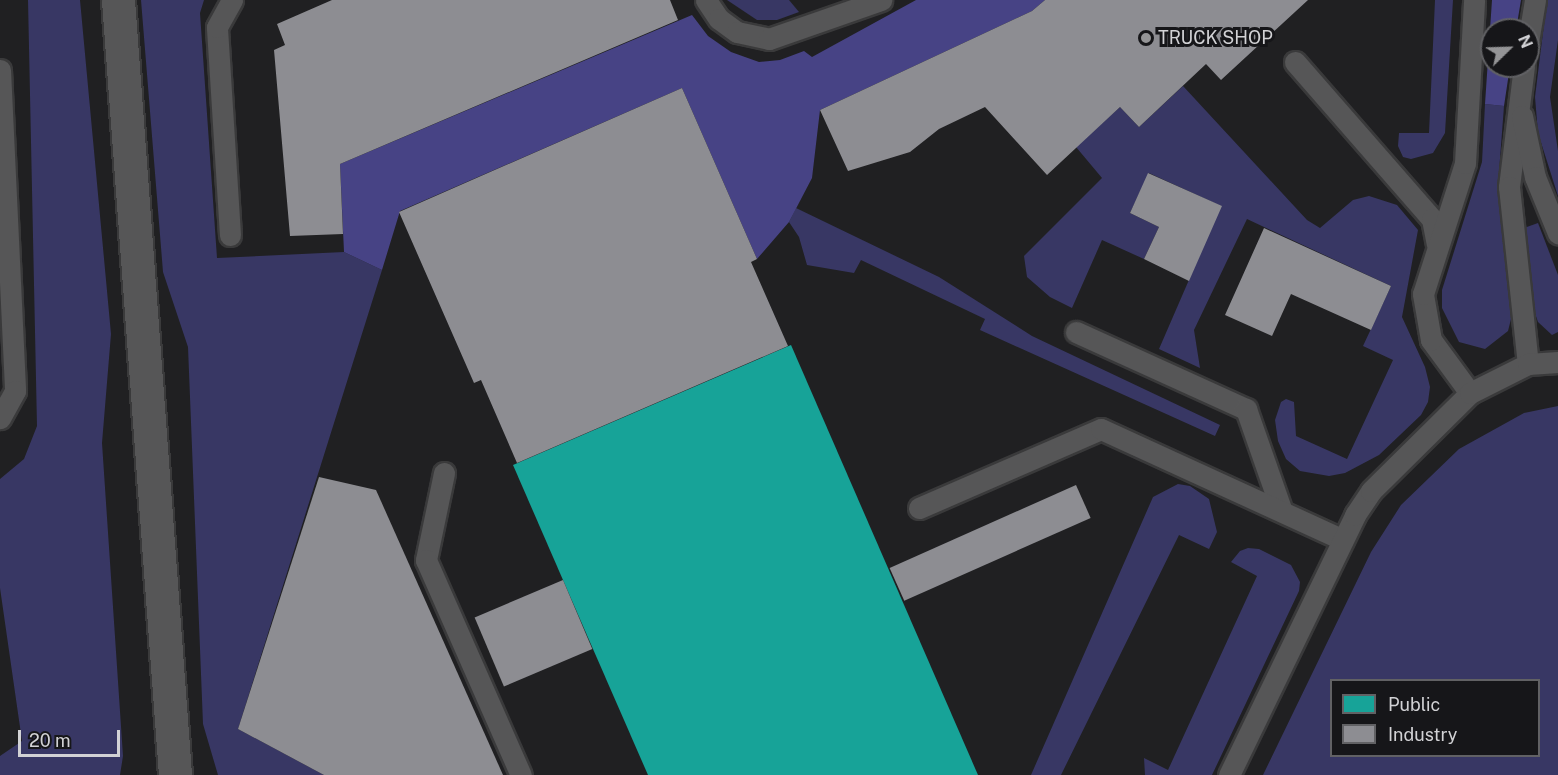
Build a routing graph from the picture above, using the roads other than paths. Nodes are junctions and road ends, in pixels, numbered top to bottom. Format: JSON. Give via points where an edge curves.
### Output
{"nodes":[{"id":1,"x":118,"y":0,"type":"edge"},
{"id":2,"x":232,"y":0,"type":"edge"},
{"id":3,"x":706,"y":0,"type":"edge"},
{"id":4,"x":880,"y":0,"type":"edge"},
{"id":5,"x":1474,"y":0,"type":"edge"},
{"id":6,"x":1535,"y":0,"type":"edge"},
{"id":7,"x":1532,"y":18,"type":"edge"},
{"id":8,"x":1295,"y":62,"type":"dead end"},
{"id":9,"x":0,"y":70,"type":"edge"},
{"id":10,"x":1522,"y":78,"type":"edge"},
{"id":11,"x":1520,"y":94,"type":"junction"},
{"id":12,"x":1558,"y":233,"type":"edge"},
{"id":13,"x":230,"y":235,"type":"dead end"},
{"id":14,"x":1437,"y":244,"type":"junction"},
{"id":15,"x":1076,"y":332,"type":"dead end"},
{"id":16,"x":1558,"y":362,"type":"edge"},
{"id":17,"x":1528,"y":364,"type":"junction"},
{"id":18,"x":1470,"y":393,"type":"junction"},
{"id":19,"x":0,"y":418,"type":"edge"},
{"id":20,"x":444,"y":473,"type":"dead end"},
{"id":21,"x":919,"y":508,"type":"dead end"},
{"id":22,"x":1281,"y":509,"type":"junction"},
{"id":23,"x":1343,"y":540,"type":"junction"},
{"id":24,"x":175,"y":775,"type":"edge"},
{"id":25,"x":520,"y":775,"type":"edge"},
{"id":26,"x":1229,"y":775,"type":"edge"}],
"edges":[{"from":1,"to":24,"type":"main road"},
{"from":2,"to":13,"type":"lane","via":[[217,27]]},
{"from":3,"to":4,"type":"lane","via":[[719,19],[736,32],[770,39]]},
{"from":5,"to":14,"type":"lane","via":[[1465,163]]},
{"from":6,"to":7,"type":"lane"},
{"from":8,"to":14,"type":"lane","via":[[1432,219]]},
{"from":9,"to":19,"type":"lane","via":[[15,391]]},
{"from":10,"to":11,"type":"lane"},
{"from":11,"to":12,"type":"lane","via":[[1535,177]]},
{"from":11,"to":17,"type":"lane","via":[[1509,187]]},
{"from":14,"to":18,"type":"lane","via":[[1423,294],[1425,320],[1439,356]]},
{"from":15,"to":22,"type":"lane","via":[[1246,409]]},
{"from":16,"to":17,"type":"lane"},
{"from":17,"to":18,"type":"lane"},
{"from":18,"to":23,"type":"lane","via":[[1371,491]]},
{"from":20,"to":25,"type":"lane","via":[[426,560]]},
{"from":21,"to":22,"type":"lane","via":[[1101,429]]},
{"from":22,"to":23,"type":"lane"},
{"from":23,"to":26,"type":"lane"}]}
